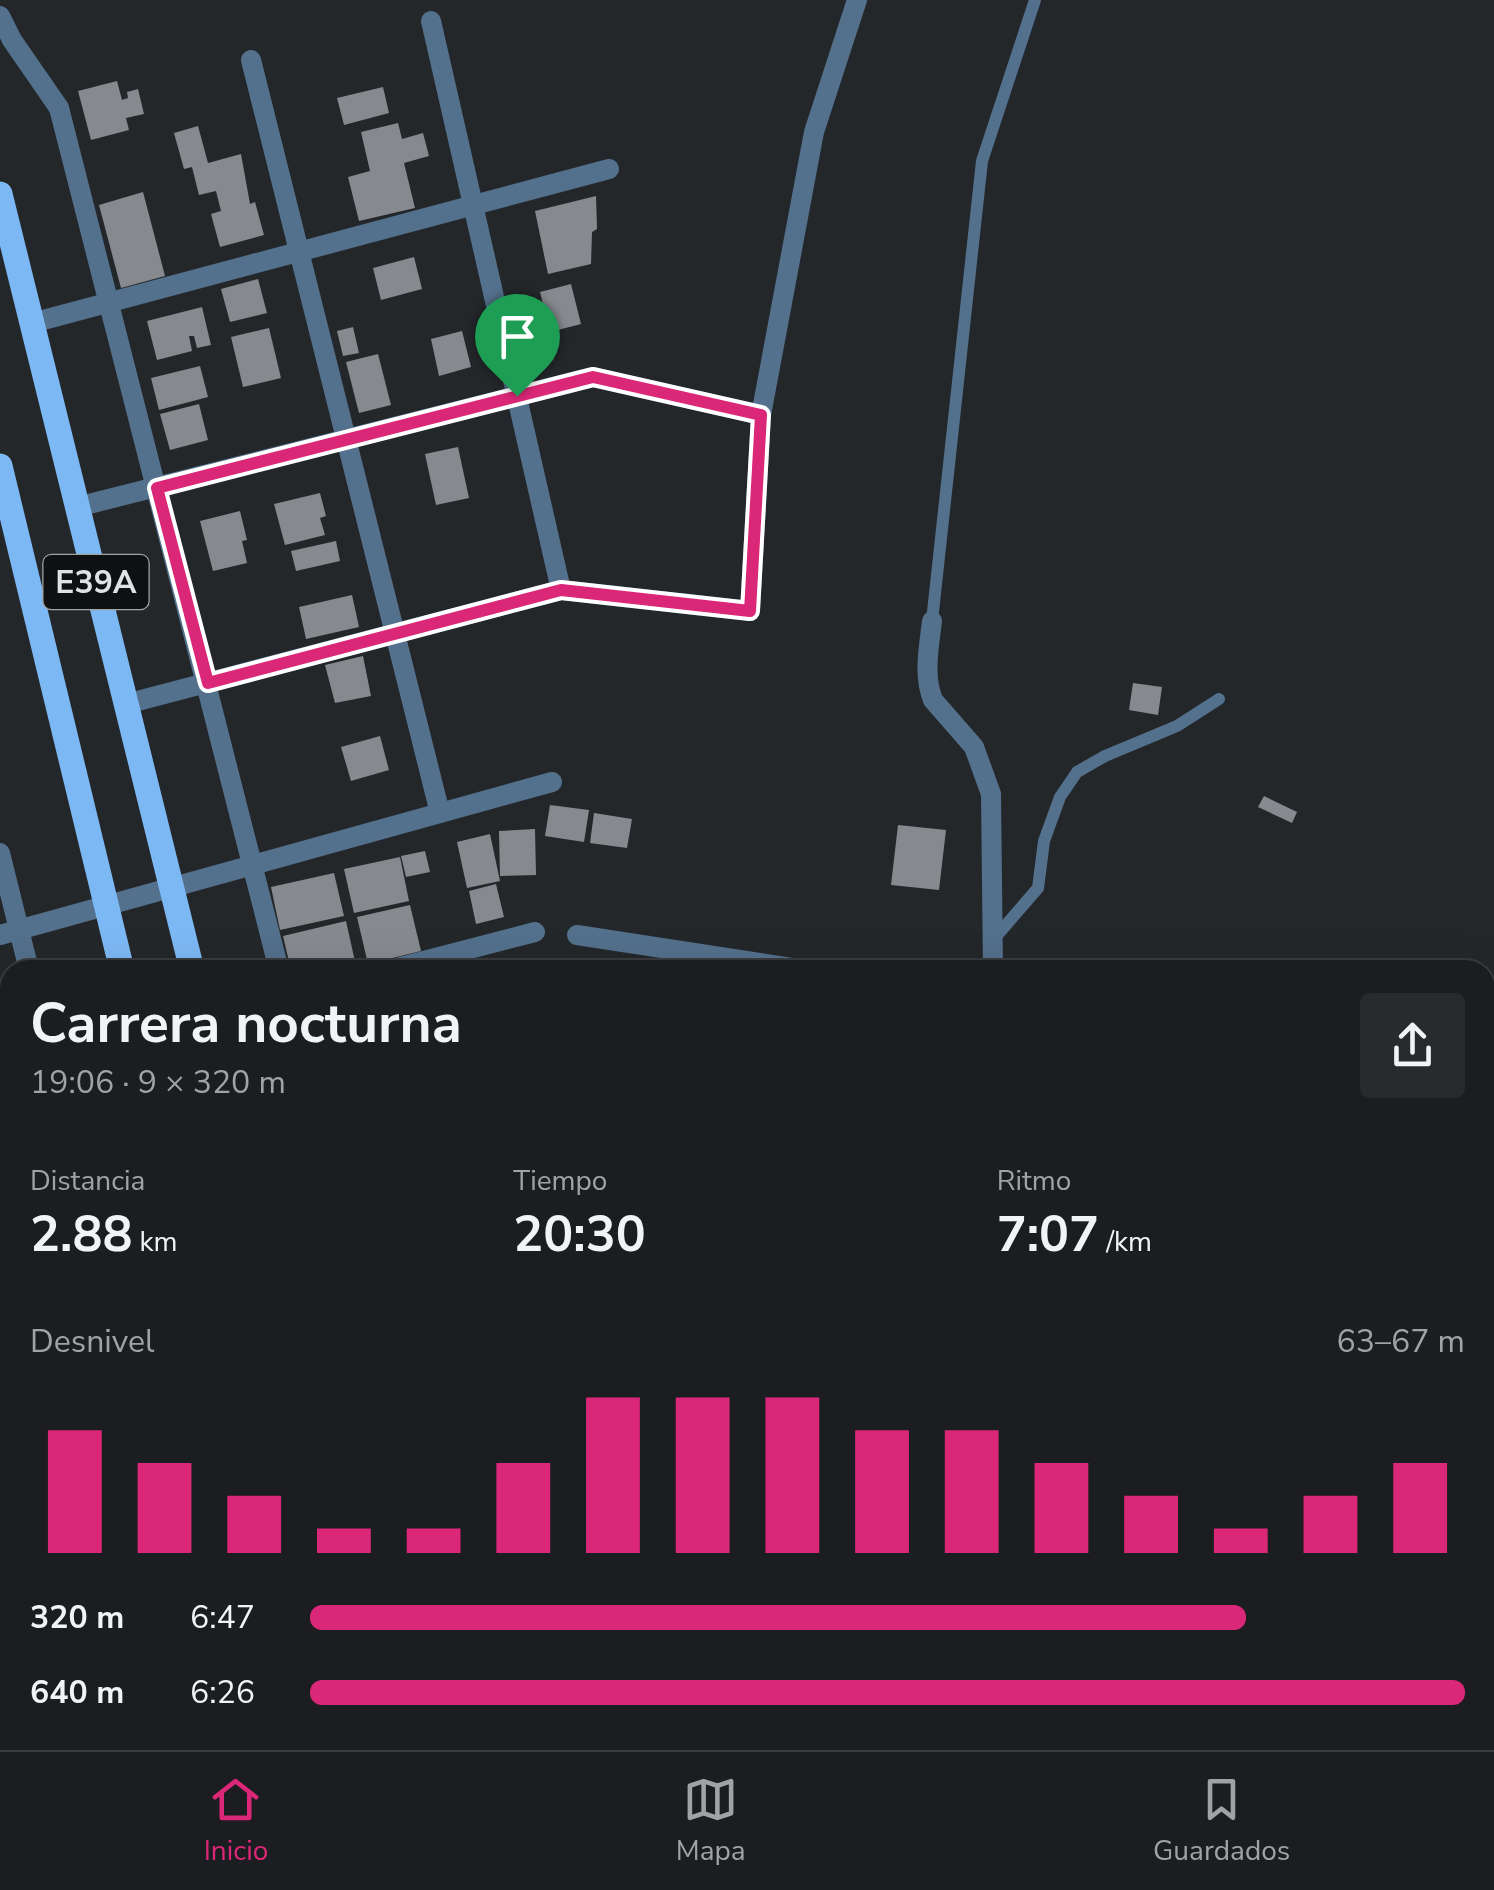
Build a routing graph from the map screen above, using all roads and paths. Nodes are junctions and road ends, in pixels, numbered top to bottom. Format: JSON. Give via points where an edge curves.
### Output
{"nodes":[{"id":1,"x":857,"y":0,"type":"edge"},
{"id":2,"x":1035,"y":0,"type":"edge"},
{"id":3,"x":0,"y":16,"type":"edge"},
{"id":4,"x":431,"y":21,"type":"dead end"},
{"id":5,"x":251,"y":60,"type":"dead end"},
{"id":6,"x":609,"y":169,"type":"dead end"},
{"id":7,"x":0,"y":194,"type":"edge"},
{"id":8,"x":472,"y":205,"type":"junction"},
{"id":9,"x":300,"y":251,"type":"junction"},
{"id":10,"x":109,"y":302,"type":"junction"},
{"id":11,"x":32,"y":322,"type":"junction"},
{"id":12,"x":517,"y":396,"type":"junction"},
{"id":13,"x":761,"y":415,"type":"junction"},
{"id":14,"x":346,"y":440,"type":"junction"},
{"id":15,"x":0,"y":466,"type":"edge"},
{"id":16,"x":157,"y":488,"type":"junction"},
{"id":17,"x":77,"y":507,"type":"junction"},
{"id":18,"x":6,"y":521,"type":"edge"},
{"id":19,"x":561,"y":590,"type":"junction"},
{"id":20,"x":932,"y":621,"type":"joint"},
{"id":21,"x":395,"y":634,"type":"junction"},
{"id":22,"x":208,"y":683,"type":"junction"},
{"id":23,"x":1219,"y":699,"type":"dead end"},
{"id":24,"x":126,"y":704,"type":"junction"},
{"id":25,"x":552,"y":782,"type":"dead end"},
{"id":26,"x":440,"y":813,"type":"junction"},
{"id":27,"x":0,"y":853,"type":"edge"},
{"id":28,"x":253,"y":866,"type":"junction"},
{"id":29,"x":171,"y":888,"type":"junction"},
{"id":30,"x":105,"y":904,"type":"junction"},
{"id":31,"x":10,"y":932,"type":"edge"},
{"id":32,"x":535,"y":932,"type":"dead end"},
{"id":33,"x":576,"y":936,"type":"dead end"},
{"id":34,"x":993,"y":940,"type":"junction"},
{"id":35,"x":24,"y":960,"type":"edge"},
{"id":36,"x":119,"y":960,"type":"edge"},
{"id":37,"x":189,"y":960,"type":"edge"},
{"id":38,"x":276,"y":960,"type":"edge"},
{"id":39,"x":427,"y":960,"type":"edge"},
{"id":40,"x":738,"y":960,"type":"edge"},
{"id":41,"x":993,"y":960,"type":"edge"}],
"edges":[{"from":1,"to":13,"type":"street","via":[[814,132]]},
{"from":2,"to":20,"type":"lane","via":[[982,161]]},
{"from":3,"to":10,"type":"street","via":[[59,108]]},
{"from":4,"to":8,"type":"street"},
{"from":5,"to":9,"type":"street"},
{"from":6,"to":8,"type":"street"},
{"from":7,"to":11,"type":"main road","number":"E39A"},
{"from":8,"to":9,"type":"street"},
{"from":8,"to":12,"type":"street"},
{"from":9,"to":10,"type":"street"},
{"from":9,"to":14,"type":"street"},
{"from":10,"to":11,"type":"street"},
{"from":10,"to":16,"type":"street"},
{"from":11,"to":17,"type":"main road","number":"E39A"},
{"from":12,"to":13,"type":"street","via":[[593,377]]},
{"from":12,"to":14,"type":"street"},
{"from":12,"to":19,"type":"street"},
{"from":13,"to":19,"type":"street","via":[[750,611]]},
{"from":14,"to":16,"type":"street"},
{"from":14,"to":21,"type":"street"},
{"from":15,"to":18,"type":"main road","number":"E39A"},
{"from":16,"to":17,"type":"street"},
{"from":16,"to":22,"type":"street"},
{"from":17,"to":24,"type":"main road","number":"E39A"},
{"from":18,"to":30,"type":"main road","number":"E39A"},
{"from":19,"to":21,"type":"street"},
{"from":20,"to":34,"type":"street","via":[[930,692],[974,748],[990,794]]},
{"from":21,"to":22,"type":"street"},
{"from":21,"to":26,"type":"street"},
{"from":22,"to":24,"type":"street"},
{"from":22,"to":28,"type":"street"},
{"from":23,"to":34,"type":"lane","via":[[1078,772],[1060,797],[1044,842],[1038,888]]},
{"from":24,"to":29,"type":"main road","number":"E39A"},
{"from":25,"to":26,"type":"street"},
{"from":26,"to":28,"type":"street"},
{"from":27,"to":31,"type":"street"},
{"from":28,"to":29,"type":"street"},
{"from":28,"to":38,"type":"street"},
{"from":29,"to":30,"type":"street"},
{"from":29,"to":37,"type":"main road","number":"E39A"},
{"from":30,"to":31,"type":"street"},
{"from":30,"to":36,"type":"main road","number":"E39A"},
{"from":31,"to":35,"type":"street"},
{"from":32,"to":39,"type":"street"},
{"from":33,"to":40,"type":"street"},
{"from":34,"to":41,"type":"street"}]}
